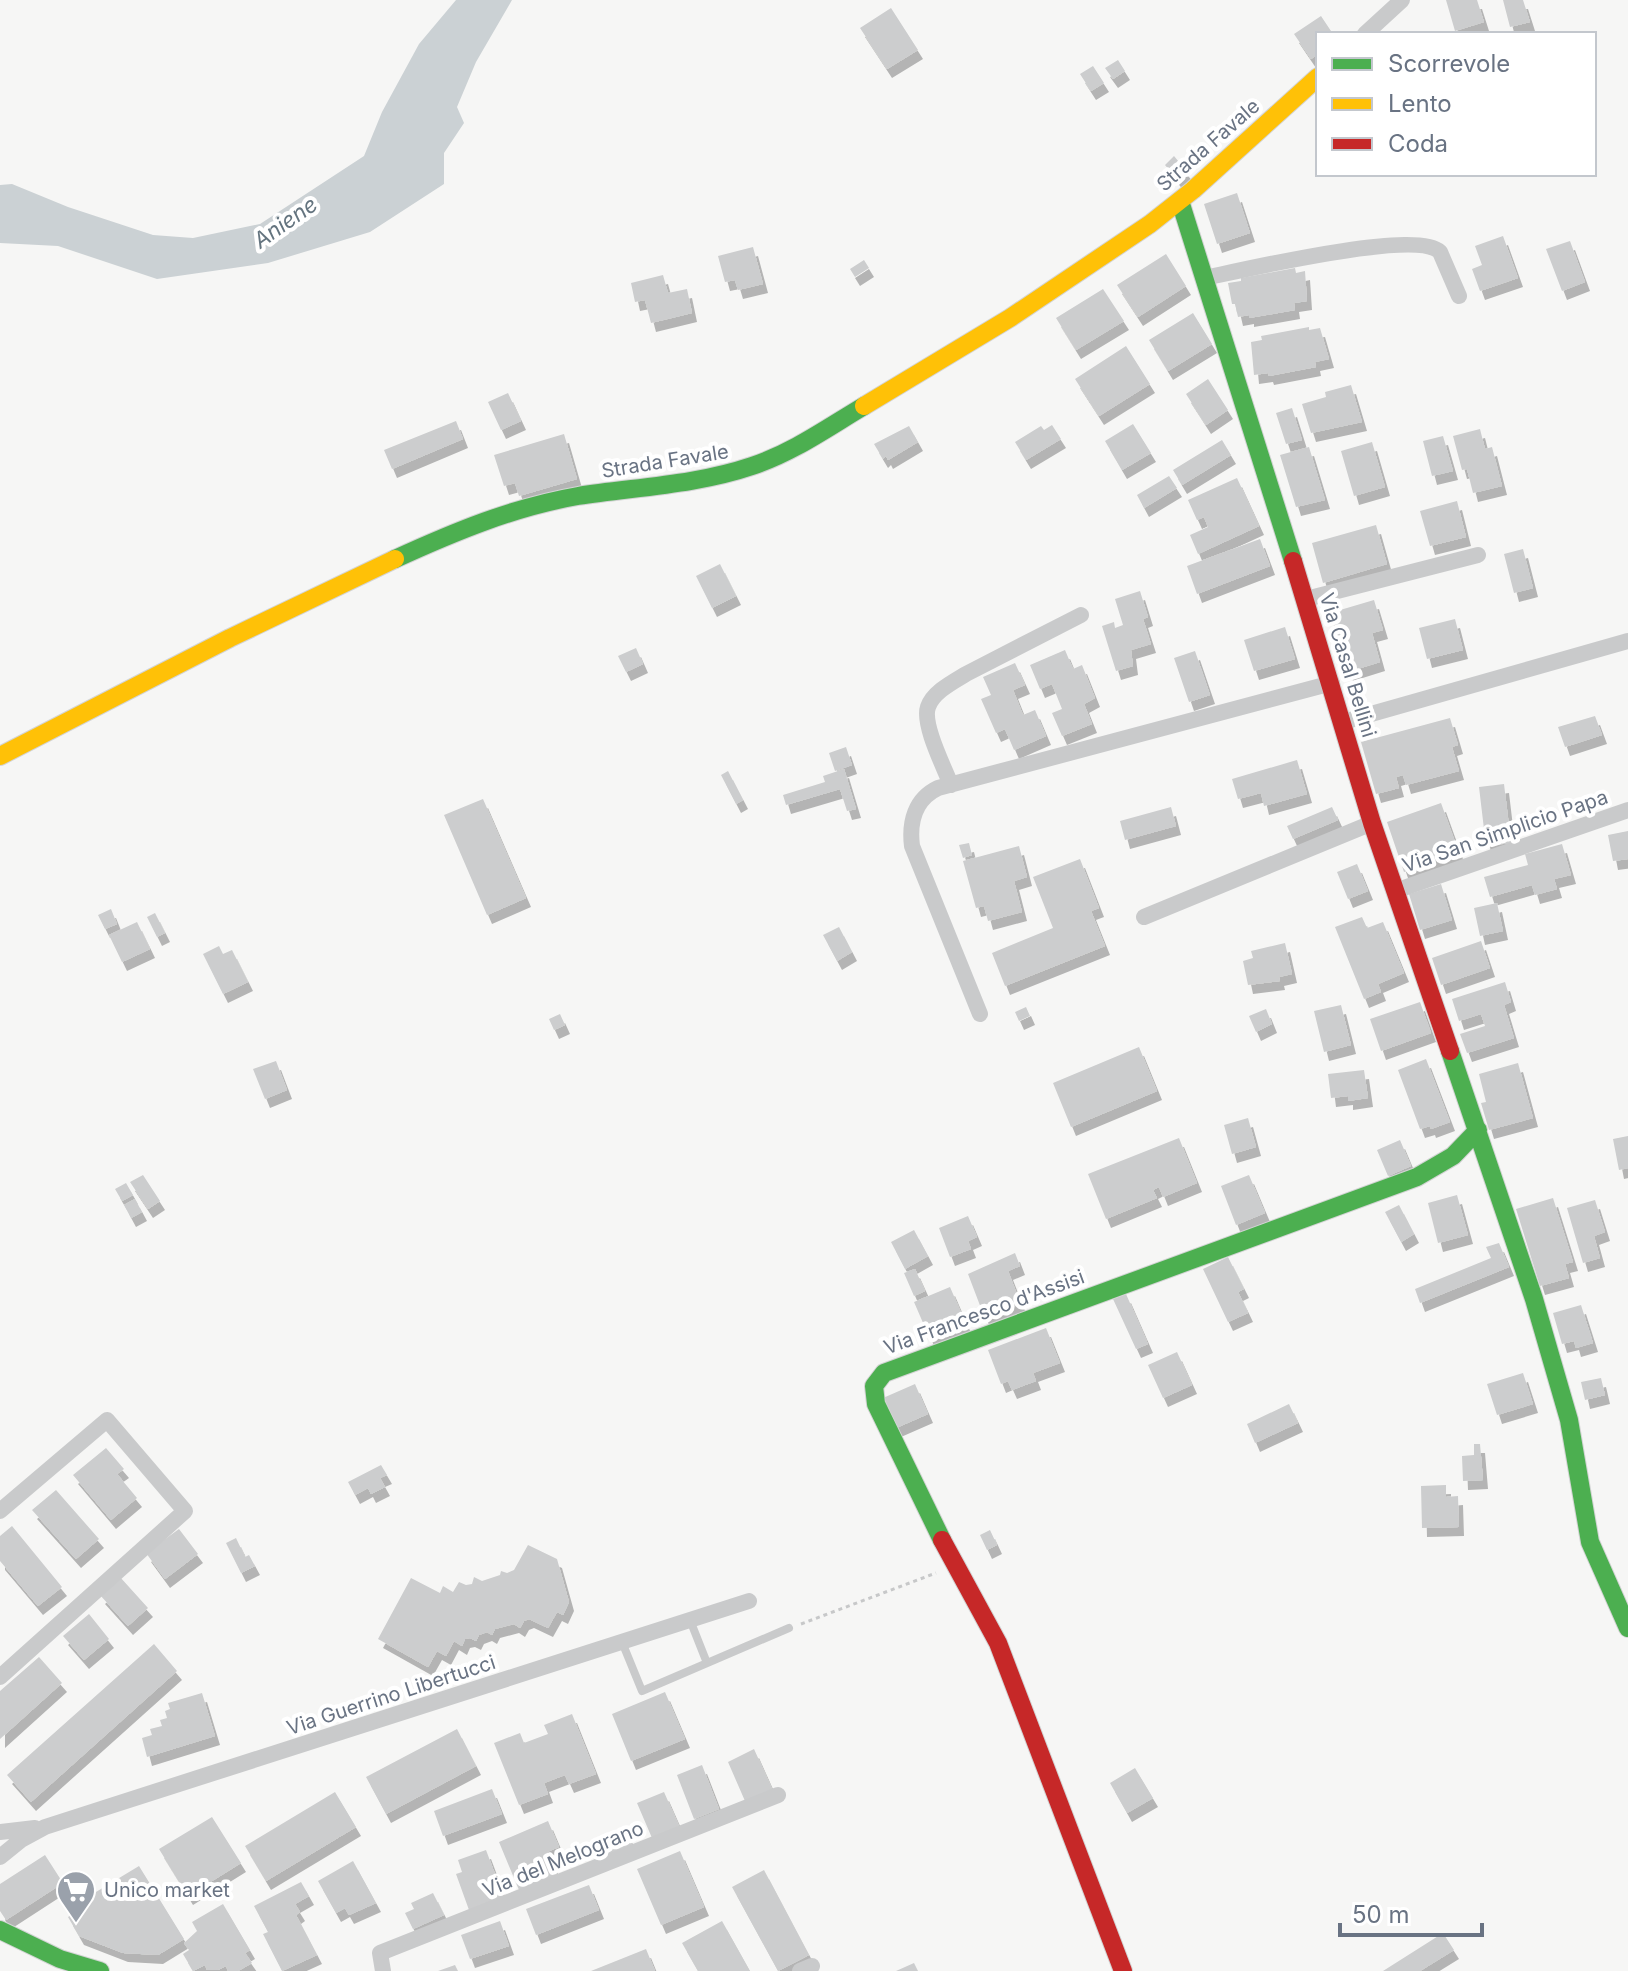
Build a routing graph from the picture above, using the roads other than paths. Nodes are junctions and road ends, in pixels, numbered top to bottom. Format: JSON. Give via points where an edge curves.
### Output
{"nodes":[{"id":1,"x":1402,"y":0,"type":"edge"},
{"id":2,"x":1367,"y":32,"type":"edge"},
{"id":3,"x":1316,"y":79,"type":"edge"},
{"id":4,"x":1180,"y":201,"type":"junction"},
{"id":5,"x":1205,"y":278,"type":"junction"},
{"id":6,"x":1459,"y":296,"type":"dead end"},
{"id":7,"x":1478,"y":555,"type":"dead end"},
{"id":8,"x":1306,"y":599,"type":"junction"},
{"id":9,"x":1081,"y":615,"type":"dead end"},
{"id":10,"x":1628,"y":641,"type":"edge"},
{"id":11,"x":1332,"y":683,"type":"junction"},
{"id":12,"x":1343,"y":722,"type":"junction"},
{"id":13,"x":0,"y":756,"type":"edge"},
{"id":14,"x":951,"y":785,"type":"junction"},
{"id":15,"x":1628,"y":810,"type":"edge"},
{"id":16,"x":1372,"y":823,"type":"junction"},
{"id":17,"x":1395,"y":891,"type":"junction"},
{"id":18,"x":1144,"y":917,"type":"dead end"},
{"id":19,"x":980,"y":1014,"type":"dead end"},
{"id":20,"x":1479,"y":1135,"type":"junction"},
{"id":21,"x":0,"y":1511,"type":"edge"},
{"id":22,"x":749,"y":1601,"type":"dead end"},
{"id":23,"x":690,"y":1620,"type":"junction"},
{"id":24,"x":789,"y":1628,"type":"road end"},
{"id":25,"x":1628,"y":1628,"type":"edge"},
{"id":26,"x":622,"y":1642,"type":"junction"},
{"id":27,"x":707,"y":1663,"type":"junction"},
{"id":28,"x":0,"y":1677,"type":"edge"},
{"id":29,"x":778,"y":1795,"type":"dead end"},
{"id":30,"x":45,"y":1827,"type":"junction"},
{"id":31,"x":0,"y":1832,"type":"edge"},
{"id":32,"x":0,"y":1857,"type":"edge"},
{"id":33,"x":0,"y":1930,"type":"edge"},
{"id":34,"x":82,"y":1968,"type":"edge"},
{"id":35,"x":100,"y":1971,"type":"edge"},
{"id":36,"x":383,"y":1971,"type":"edge"},
{"id":37,"x":1123,"y":1971,"type":"edge"}],
"edges":[{"from":1,"to":2,"type":"street"},
{"from":3,"to":4,"type":"street","name":"Strada Favale"},
{"from":4,"to":5,"type":"street","name":"Via Casal Bellini"},
{"from":4,"to":13,"type":"street","name":"Strada Favale","via":[[1010,318],[777,457],[693,482],[553,501],[473,526],[185,659]]},
{"from":5,"to":6,"type":"street","via":[[1373,247],[1423,245],[1440,252]]},
{"from":5,"to":8,"type":"street","name":"Via Casal Bellini"},
{"from":7,"to":8,"type":"street"},
{"from":8,"to":11,"type":"street","name":"Via Casal Bellini"},
{"from":9,"to":14,"type":"street","via":[[966,674],[931,701],[928,724]]},
{"from":10,"to":12,"type":"street"},
{"from":11,"to":12,"type":"street","name":"Via Casal Bellini"},
{"from":11,"to":14,"type":"street"},
{"from":12,"to":16,"type":"street","name":"Via Casal Bellini"},
{"from":14,"to":19,"type":"street","via":[[923,798],[913,816],[911,838]]},
{"from":15,"to":17,"type":"street","name":"Via San Simplicio Papa"},
{"from":16,"to":17,"type":"street","name":"Via Casal Bellini"},
{"from":16,"to":18,"type":"street"},
{"from":17,"to":20,"type":"street","name":"Via Casal Bellini"},
{"from":20,"to":25,"type":"street","name":"Via Casal Bellini","via":[[1564,1399],[1590,1542]]},
{"from":20,"to":37,"type":"street","name":"Via Francesco d'Assisi","via":[[1417,1177],[880,1375],[873,1389],[954,1566],[998,1643]]},
{"from":21,"to":28,"type":"street","via":[[107,1420],[185,1511]]},
{"from":22,"to":23,"type":"street","name":"Via Guerrino Libertucci"},
{"from":23,"to":26,"type":"street","name":"Via Guerrino Libertucci"},
{"from":23,"to":27,"type":"lane"},
{"from":24,"to":27,"type":"lane"},
{"from":26,"to":27,"type":"lane","via":[[642,1691]]},
{"from":26,"to":30,"type":"street","name":"Via Guerrino Libertucci"},
{"from":29,"to":36,"type":"street","name":"Via del Melograno","via":[[380,1953]]},
{"from":30,"to":31,"type":"street","name":"Via Guerrino Libertucci"},
{"from":30,"to":32,"type":"street","name":"Via Guerrino Libertucci"},
{"from":33,"to":34,"type":"street"},
{"from":34,"to":35,"type":"street"}]}
